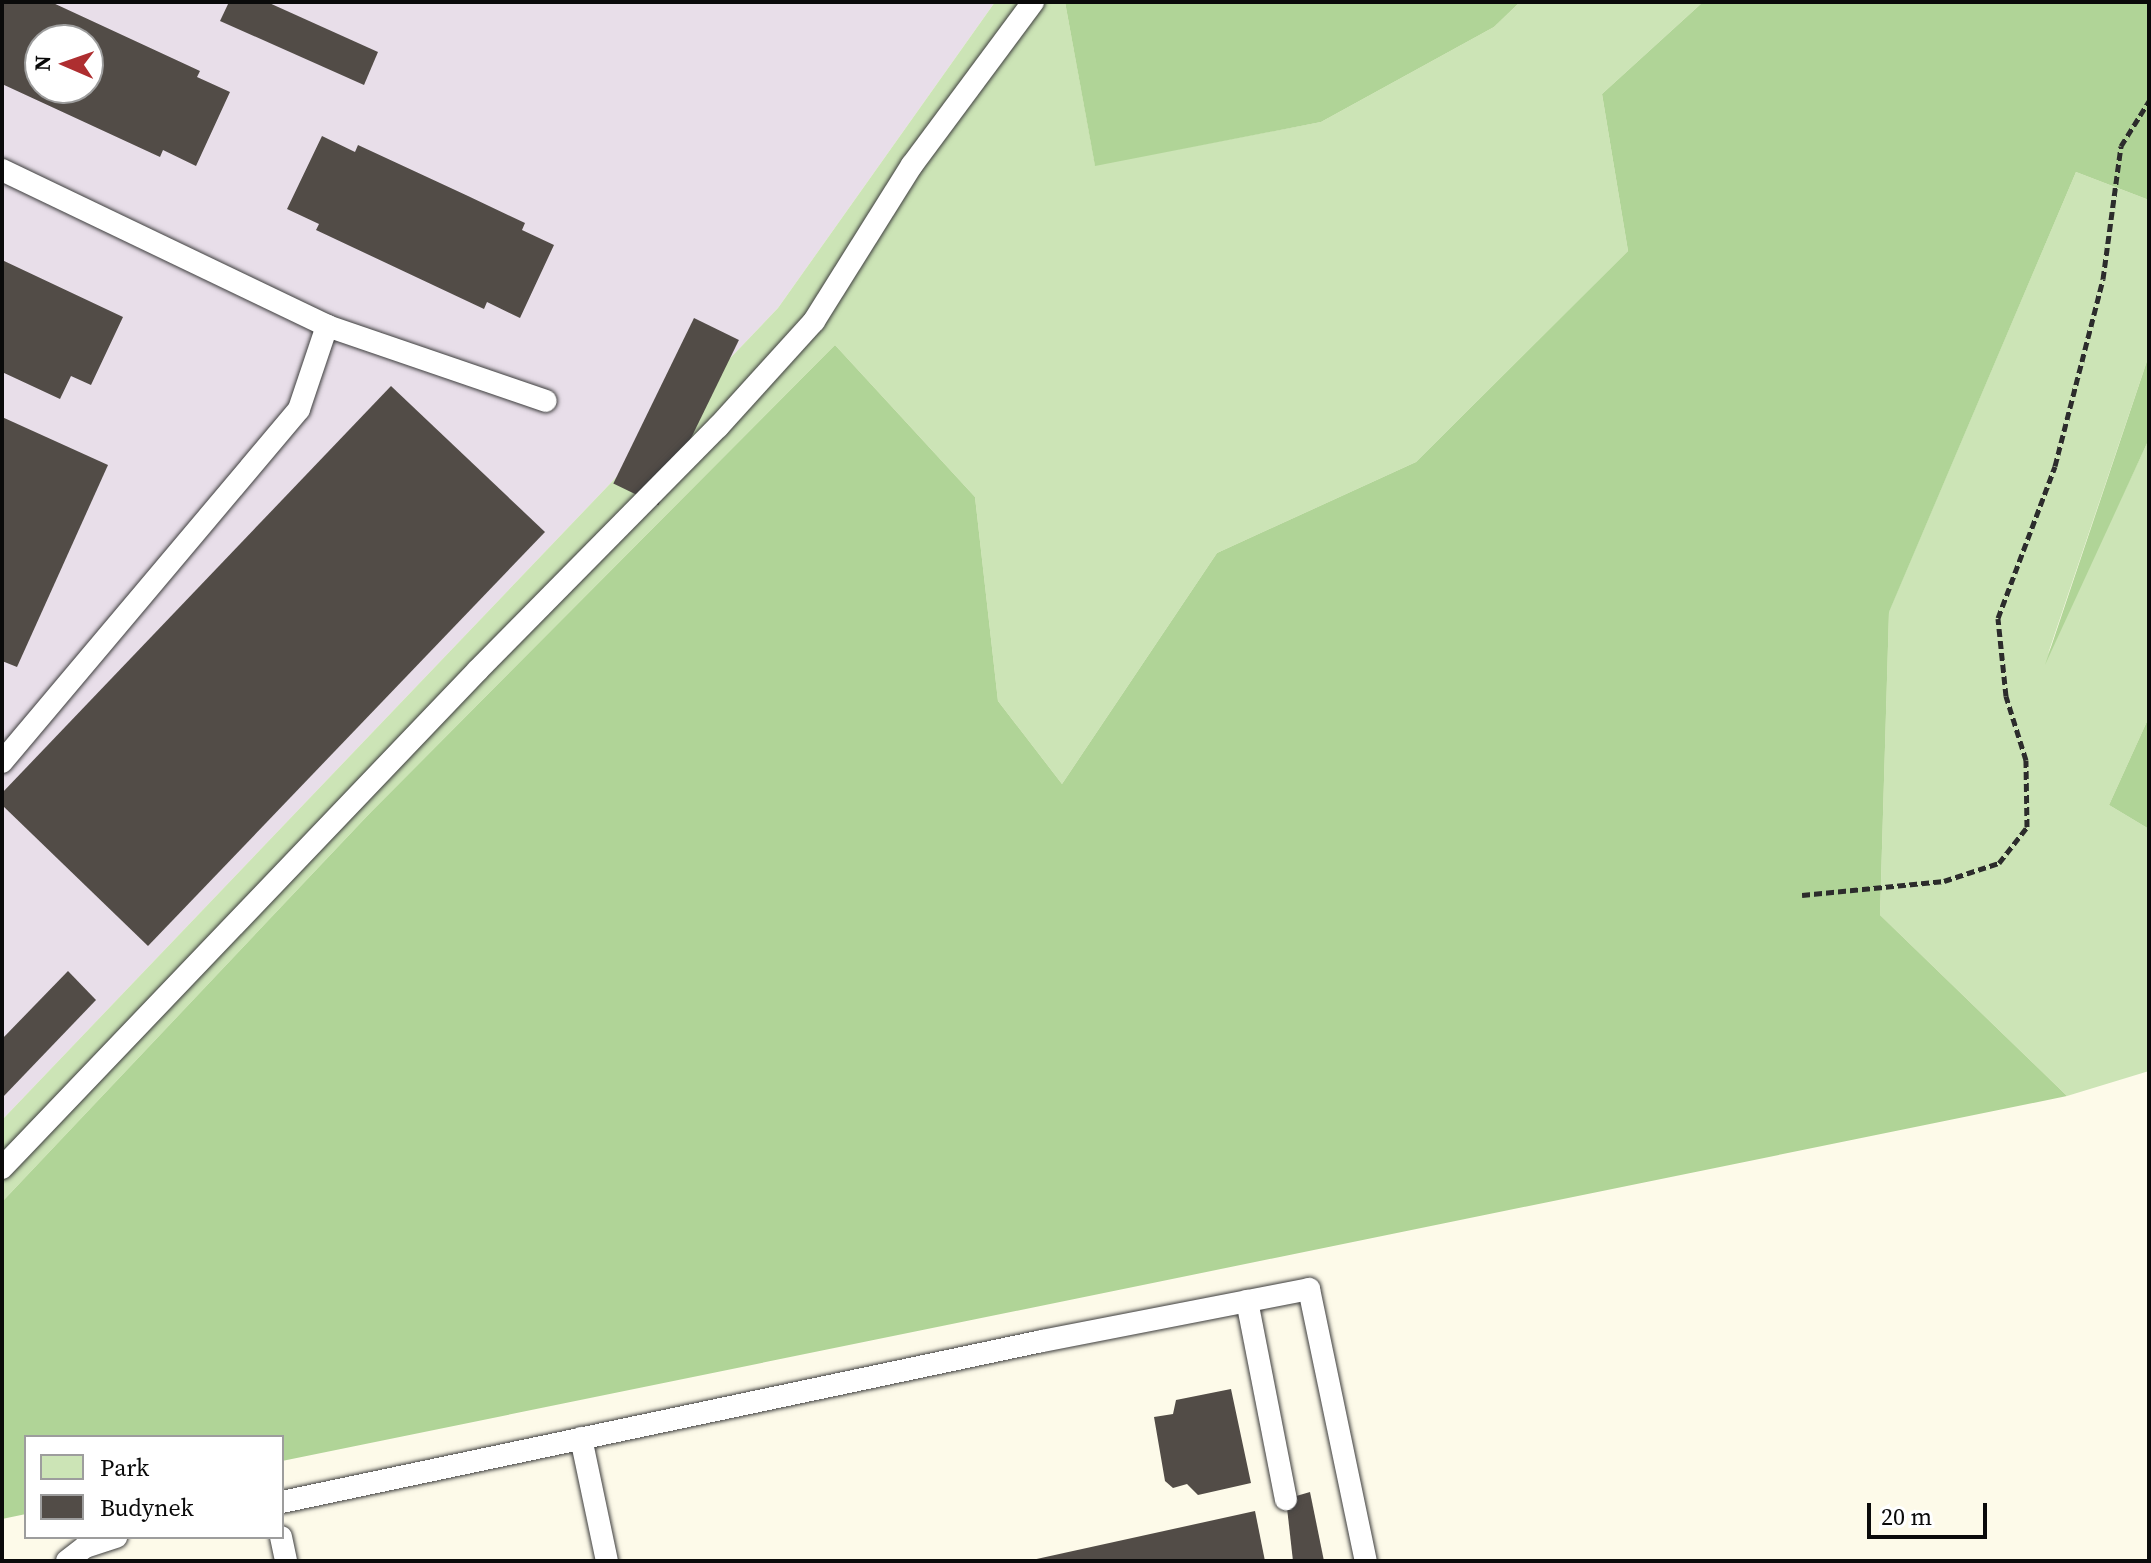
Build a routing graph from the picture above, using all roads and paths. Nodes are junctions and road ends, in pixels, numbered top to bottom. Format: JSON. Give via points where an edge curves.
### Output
{"nodes":[{"id":1,"x":1033,"y":2,"type":"edge"},
{"id":2,"x":2149,"y":101,"type":"edge"},
{"id":3,"x":2,"y":170,"type":"edge"},
{"id":4,"x":327,"y":326,"type":"junction"},
{"id":5,"x":546,"y":401,"type":"dead end"},
{"id":6,"x":2,"y":762,"type":"edge"},
{"id":7,"x":1802,"y":895,"type":"dead end"},
{"id":8,"x":2,"y":1168,"type":"edge"},
{"id":9,"x":1247,"y":1301,"type":"junction"},
{"id":10,"x":581,"y":1438,"type":"junction"},
{"id":11,"x":1286,"y":1499,"type":"dead end"},
{"id":12,"x":284,"y":1502,"type":"edge"},
{"id":13,"x":110,"y":1539,"type":"edge"},
{"id":14,"x":281,"y":1539,"type":"edge"},
{"id":15,"x":67,"y":1561,"type":"edge"},
{"id":16,"x":286,"y":1561,"type":"edge"},
{"id":17,"x":607,"y":1561,"type":"edge"},
{"id":18,"x":1366,"y":1561,"type":"edge"}],
"edges":[{"from":1,"to":8,"type":"lane","via":[[912,165],[814,321],[718,427]]},
{"from":2,"to":7,"type":"path","via":[[2121,146],[2100,294],[2055,466],[1998,618],[2006,696],[2026,760],[2027,827],[1999,863],[1944,881]]},
{"from":3,"to":4,"type":"lane"},
{"from":4,"to":5,"type":"lane"},
{"from":4,"to":6,"type":"lane","via":[[299,409]]},
{"from":9,"to":10,"type":"lane"},
{"from":9,"to":11,"type":"lane"},
{"from":9,"to":18,"type":"lane","via":[[1309,1289]]},
{"from":10,"to":12,"type":"lane"},
{"from":10,"to":17,"type":"lane"},
{"from":13,"to":15,"type":"lane","via":[[85,1547]]},
{"from":14,"to":16,"type":"lane"}]}
